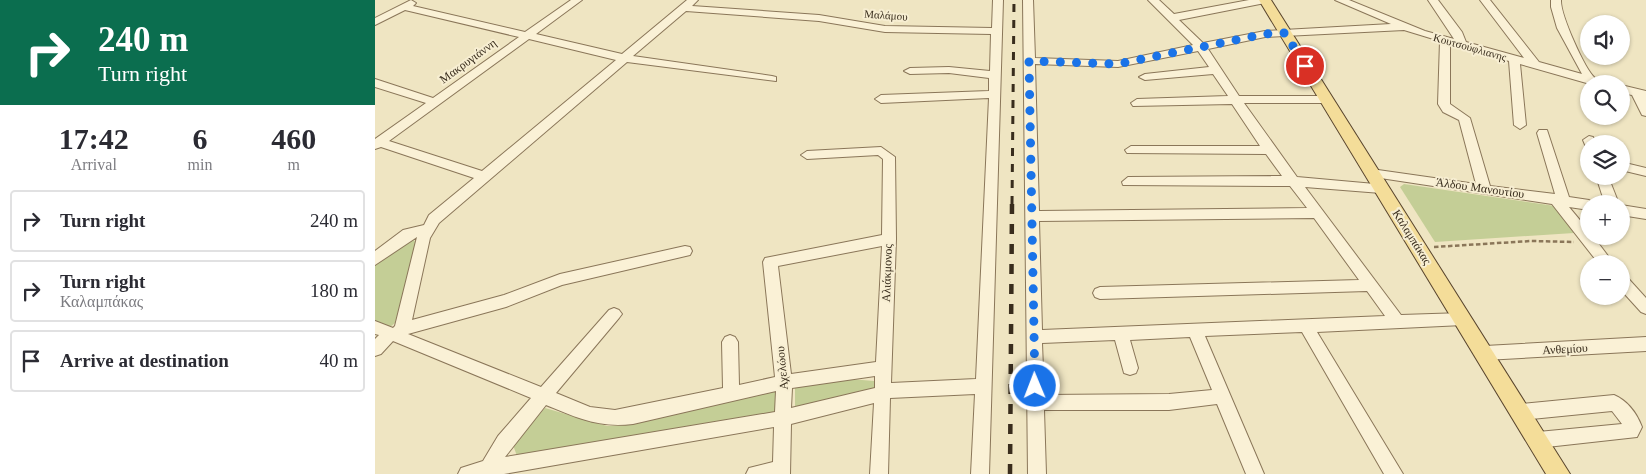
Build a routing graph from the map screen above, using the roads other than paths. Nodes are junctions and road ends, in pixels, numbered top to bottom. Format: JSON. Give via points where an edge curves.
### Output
{"nodes":[{"id":1,"x":416,"y":0,"type":"edge"},
{"id":2,"x":577,"y":0,"type":"edge"},
{"id":3,"x":693,"y":0,"type":"edge"},
{"id":4,"x":998,"y":0,"type":"edge"},
{"id":5,"x":1028,"y":0,"type":"edge"},
{"id":6,"x":1153,"y":0,"type":"edge"},
{"id":7,"x":1265,"y":0,"type":"edge"},
{"id":8,"x":1340,"y":0,"type":"edge"},
{"id":9,"x":1433,"y":0,"type":"edge"},
{"id":10,"x":1485,"y":0,"type":"edge"},
{"id":11,"x":1556,"y":0,"type":"edge"},
{"id":12,"x":405,"y":7,"type":"junction"},
{"id":13,"x":684,"y":8,"type":"junction"},
{"id":14,"x":1171,"y":18,"type":"junction"},
{"id":15,"x":375,"y":22,"type":"edge"},
{"id":16,"x":1403,"y":27,"type":"junction"},
{"id":17,"x":997,"y":31,"type":"junction"},
{"id":18,"x":1285,"y":33,"type":"junction"},
{"id":19,"x":526,"y":36,"type":"junction"},
{"id":20,"x":1445,"y":40,"type":"junction"},
{"id":21,"x":1462,"y":45,"type":"junction"},
{"id":22,"x":1201,"y":47,"type":"junction"},
{"id":23,"x":623,"y":58,"type":"junction"},
{"id":24,"x":1514,"y":60,"type":"junction"},
{"id":25,"x":1029,"y":61,"type":"junction"},
{"id":26,"x":1535,"y":65,"type":"junction"},
{"id":27,"x":1215,"y":70,"type":"junction"},
{"id":28,"x":910,"y":71,"type":"dead end"},
{"id":29,"x":995,"y":75,"type":"junction"},
{"id":30,"x":1588,"y":75,"type":"edge"},
{"id":31,"x":1145,"y":77,"type":"dead end"},
{"id":32,"x":1580,"y":77,"type":"edge"},
{"id":33,"x":772,"y":79,"type":"dead end"},
{"id":34,"x":375,"y":84,"type":"edge"},
{"id":35,"x":994,"y":94,"type":"junction"},
{"id":36,"x":1641,"y":94,"type":"edge"},
{"id":37,"x":1325,"y":99,"type":"junction"},
{"id":38,"x":881,"y":100,"type":"dead end"},
{"id":39,"x":1234,"y":100,"type":"junction"},
{"id":40,"x":435,"y":102,"type":"junction"},
{"id":41,"x":1137,"y":103,"type":"dead end"},
{"id":42,"x":1646,"y":112,"type":"edge"},
{"id":43,"x":1520,"y":125,"type":"dead end"},
{"id":44,"x":1543,"y":133,"type":"dead end"},
{"id":45,"x":377,"y":144,"type":"edge"},
{"id":46,"x":1131,"y":150,"type":"dead end"},
{"id":47,"x":1269,"y":150,"type":"junction"},
{"id":48,"x":807,"y":156,"type":"dead end"},
{"id":49,"x":1630,"y":168,"type":"edge"},
{"id":50,"x":1646,"y":172,"type":"edge"},
{"id":51,"x":1371,"y":173,"type":"junction"},
{"id":52,"x":482,"y":176,"type":"junction"},
{"id":53,"x":1129,"y":182,"type":"dead end"},
{"id":54,"x":1295,"y":182,"type":"junction"},
{"id":55,"x":1381,"y":188,"type":"junction"},
{"id":56,"x":1484,"y":188,"type":"junction"},
{"id":57,"x":1559,"y":200,"type":"junction"},
{"id":58,"x":1580,"y":204,"type":"edge"},
{"id":59,"x":1630,"y":211,"type":"edge"},
{"id":60,"x":1319,"y":213,"type":"junction"},
{"id":61,"x":1646,"y":214,"type":"edge"},
{"id":62,"x":1032,"y":216,"type":"junction"},
{"id":63,"x":427,"y":229,"type":"junction"},
{"id":64,"x":889,"y":239,"type":"junction"},
{"id":65,"x":685,"y":251,"type":"dead end"},
{"id":66,"x":1599,"y":255,"type":"edge"},
{"id":67,"x":375,"y":259,"type":"edge"},
{"id":68,"x":1371,"y":285,"type":"junction"},
{"id":69,"x":1630,"y":290,"type":"edge"},
{"id":70,"x":1101,"y":293,"type":"dead end"},
{"id":71,"x":1646,"y":308,"type":"edge"},
{"id":72,"x":614,"y":314,"type":"dead end"},
{"id":73,"x":1463,"y":319,"type":"junction"},
{"id":74,"x":1399,"y":323,"type":"junction"},
{"id":75,"x":1306,"y":326,"type":"junction"},
{"id":76,"x":375,"y":327,"type":"edge"},
{"id":77,"x":1195,"y":331,"type":"junction"},
{"id":78,"x":396,"y":333,"type":"junction"},
{"id":79,"x":1121,"y":335,"type":"junction"},
{"id":80,"x":1035,"y":337,"type":"junction"},
{"id":81,"x":730,"y":342,"type":"dead end"},
{"id":82,"x":1646,"y":344,"type":"edge"},
{"id":83,"x":375,"y":348,"type":"edge"},
{"id":84,"x":1485,"y":353,"type":"junction"},
{"id":85,"x":884,"y":368,"type":"junction"},
{"id":86,"x":1130,"y":368,"type":"dead end"},
{"id":87,"x":784,"y":382,"type":"junction"},
{"id":88,"x":984,"y":386,"type":"junction"},
{"id":89,"x":883,"y":392,"type":"junction"},
{"id":90,"x":731,"y":394,"type":"junction"},
{"id":91,"x":542,"y":396,"type":"junction"},
{"id":92,"x":1222,"y":396,"type":"junction"},
{"id":93,"x":1036,"y":403,"type":"junction"},
{"id":94,"x":1521,"y":412,"type":"junction"},
{"id":95,"x":784,"y":418,"type":"junction"},
{"id":96,"x":1538,"y":440,"type":"junction"},
{"id":97,"x":489,"y":468,"type":"junction"},
{"id":98,"x":782,"y":472,"type":"edge"},
{"id":99,"x":467,"y":474,"type":"edge"},
{"id":100,"x":755,"y":474,"type":"edge"},
{"id":101,"x":879,"y":474,"type":"edge"},
{"id":102,"x":980,"y":474,"type":"edge"},
{"id":103,"x":1037,"y":474,"type":"edge"},
{"id":104,"x":1255,"y":474,"type":"edge"},
{"id":105,"x":1394,"y":474,"type":"edge"},
{"id":106,"x":1559,"y":474,"type":"edge"}],
"edges":[{"from":1,"to":12,"type":"street"},
{"from":2,"to":19,"type":"street","name":"Μακρυγιάννη"},
{"from":3,"to":13,"type":"street"},
{"from":4,"to":17,"type":"street"},
{"from":5,"to":25,"type":"street"},
{"from":6,"to":14,"type":"street"},
{"from":7,"to":14,"type":"street"},
{"from":7,"to":18,"type":"main road","name":"Καλαμπάκας"},
{"from":8,"to":16,"type":"street","name":"Κουτσούφλιανης"},
{"from":9,"to":21,"type":"street","via":[[1457,32]]},
{"from":10,"to":26,"type":"street"},
{"from":11,"to":30,"type":"street","via":[[1558,18]]},
{"from":12,"to":15,"type":"street"},
{"from":12,"to":19,"type":"street"},
{"from":13,"to":17,"type":"street","name":"Μαλάμου","via":[[819,18],[885,29]]},
{"from":13,"to":23,"type":"street"},
{"from":14,"to":22,"type":"street"},
{"from":16,"to":18,"type":"street"},
{"from":16,"to":20,"type":"street","name":"Κουτσούφλιανης"},
{"from":17,"to":29,"type":"street"},
{"from":18,"to":22,"type":"street"},
{"from":18,"to":37,"type":"main road","name":"Καλαμπάκας"},
{"from":19,"to":23,"type":"street"},
{"from":19,"to":40,"type":"street","name":"Μακρυγιάννη"},
{"from":20,"to":21,"type":"street","name":"Κουτσούφλιανης"},
{"from":20,"to":56,"type":"street","via":[[1444,104],[1464,118]]},
{"from":21,"to":24,"type":"street","name":"Κουτσούφλιανης"},
{"from":22,"to":25,"type":"street","via":[[1118,64]]},
{"from":22,"to":27,"type":"street"},
{"from":23,"to":33,"type":"street"},
{"from":23,"to":52,"type":"street"},
{"from":24,"to":26,"type":"street","name":"Κουτσούφλιανης"},
{"from":24,"to":43,"type":"street"},
{"from":25,"to":62,"type":"street"},
{"from":26,"to":32,"type":"street","name":"Κουτσούφλιανης"},
{"from":27,"to":31,"type":"street"},
{"from":27,"to":39,"type":"street"},
{"from":28,"to":29,"type":"street","via":[[949,70]]},
{"from":29,"to":35,"type":"street"},
{"from":34,"to":40,"type":"street"},
{"from":35,"to":38,"type":"street"},
{"from":35,"to":88,"type":"street"},
{"from":36,"to":42,"type":"street"},
{"from":37,"to":39,"type":"street"},
{"from":37,"to":51,"type":"main road","name":"Καλαμπάκας"},
{"from":39,"to":41,"type":"street"},
{"from":39,"to":47,"type":"street"},
{"from":40,"to":45,"type":"street","name":"Μακρυγιάννη"},
{"from":44,"to":57,"type":"street"},
{"from":45,"to":52,"type":"street"},
{"from":46,"to":47,"type":"street"},
{"from":47,"to":54,"type":"street"},
{"from":48,"to":64,"type":"street","name":"Αλιάκμονος","via":[[881,151],[888,154]]},
{"from":49,"to":50,"type":"street"},
{"from":51,"to":55,"type":"main road","name":"Καλαμπάκας"},
{"from":51,"to":56,"type":"street","name":"Άλδου Μανουτίου"},
{"from":52,"to":63,"type":"street","via":[[440,213]]},
{"from":53,"to":54,"type":"street"},
{"from":54,"to":55,"type":"street"},
{"from":54,"to":60,"type":"street"},
{"from":55,"to":73,"type":"main road","name":"Καλαμπάκας"},
{"from":56,"to":57,"type":"street","name":"Άλδου Μανουτίου"},
{"from":57,"to":58,"type":"street","name":"Άλδου Μανουτίου"},
{"from":57,"to":66,"type":"street"},
{"from":59,"to":61,"type":"street"},
{"from":60,"to":62,"type":"street"},
{"from":60,"to":68,"type":"street"},
{"from":62,"to":80,"type":"street"},
{"from":63,"to":67,"type":"street","via":[[408,234]]},
{"from":63,"to":78,"type":"street"},
{"from":64,"to":85,"type":"street","name":"Αλιάκμονος"},
{"from":64,"to":87,"type":"street","name":"Αχελώου","via":[[770,262]]},
{"from":65,"to":78,"type":"street","via":[[560,280],[506,301]]},
{"from":68,"to":70,"type":"street","via":[[1306,290]]},
{"from":68,"to":74,"type":"street"},
{"from":69,"to":71,"type":"street"},
{"from":72,"to":91,"type":"street"},
{"from":73,"to":74,"type":"street"},
{"from":73,"to":84,"type":"main road","name":"Καλαμπάκας"},
{"from":74,"to":75,"type":"street"},
{"from":75,"to":77,"type":"street"},
{"from":75,"to":105,"type":"street"},
{"from":76,"to":78,"type":"street"},
{"from":77,"to":79,"type":"street"},
{"from":77,"to":92,"type":"street"},
{"from":78,"to":83,"type":"street"},
{"from":78,"to":91,"type":"street"},
{"from":79,"to":80,"type":"street"},
{"from":79,"to":86,"type":"street"},
{"from":80,"to":93,"type":"street"},
{"from":81,"to":90,"type":"street"},
{"from":82,"to":84,"type":"street","name":"Ανθεμίου"},
{"from":84,"to":94,"type":"main road","name":"Καλαμπάκας"},
{"from":85,"to":87,"type":"street"},
{"from":85,"to":89,"type":"street","name":"Αλιάκμονος"},
{"from":87,"to":90,"type":"street"},
{"from":87,"to":95,"type":"street","name":"Αχελώου"},
{"from":88,"to":89,"type":"street","via":[[907,388]]},
{"from":88,"to":102,"type":"street"},
{"from":89,"to":95,"type":"street"},
{"from":89,"to":101,"type":"street","name":"Αλιάκμονος"},
{"from":90,"to":91,"type":"street","via":[[615,418],[589,415]]},
{"from":91,"to":97,"type":"street","via":[[504,442]]},
{"from":92,"to":93,"type":"street","via":[[1169,402]]},
{"from":92,"to":104,"type":"street"},
{"from":93,"to":103,"type":"street"},
{"from":94,"to":96,"type":"main road","name":"Καλαμπάκας"},
{"from":94,"to":96,"type":"street","via":[[1610,403],[1618,405],[1634,427],[1631,431]]},
{"from":95,"to":97,"type":"street"},
{"from":95,"to":98,"type":"street","name":"Αχελώου"},
{"from":96,"to":106,"type":"main road","name":"Καλαμπάκας"},
{"from":97,"to":99,"type":"street"},
{"from":98,"to":100,"type":"street"}]}
